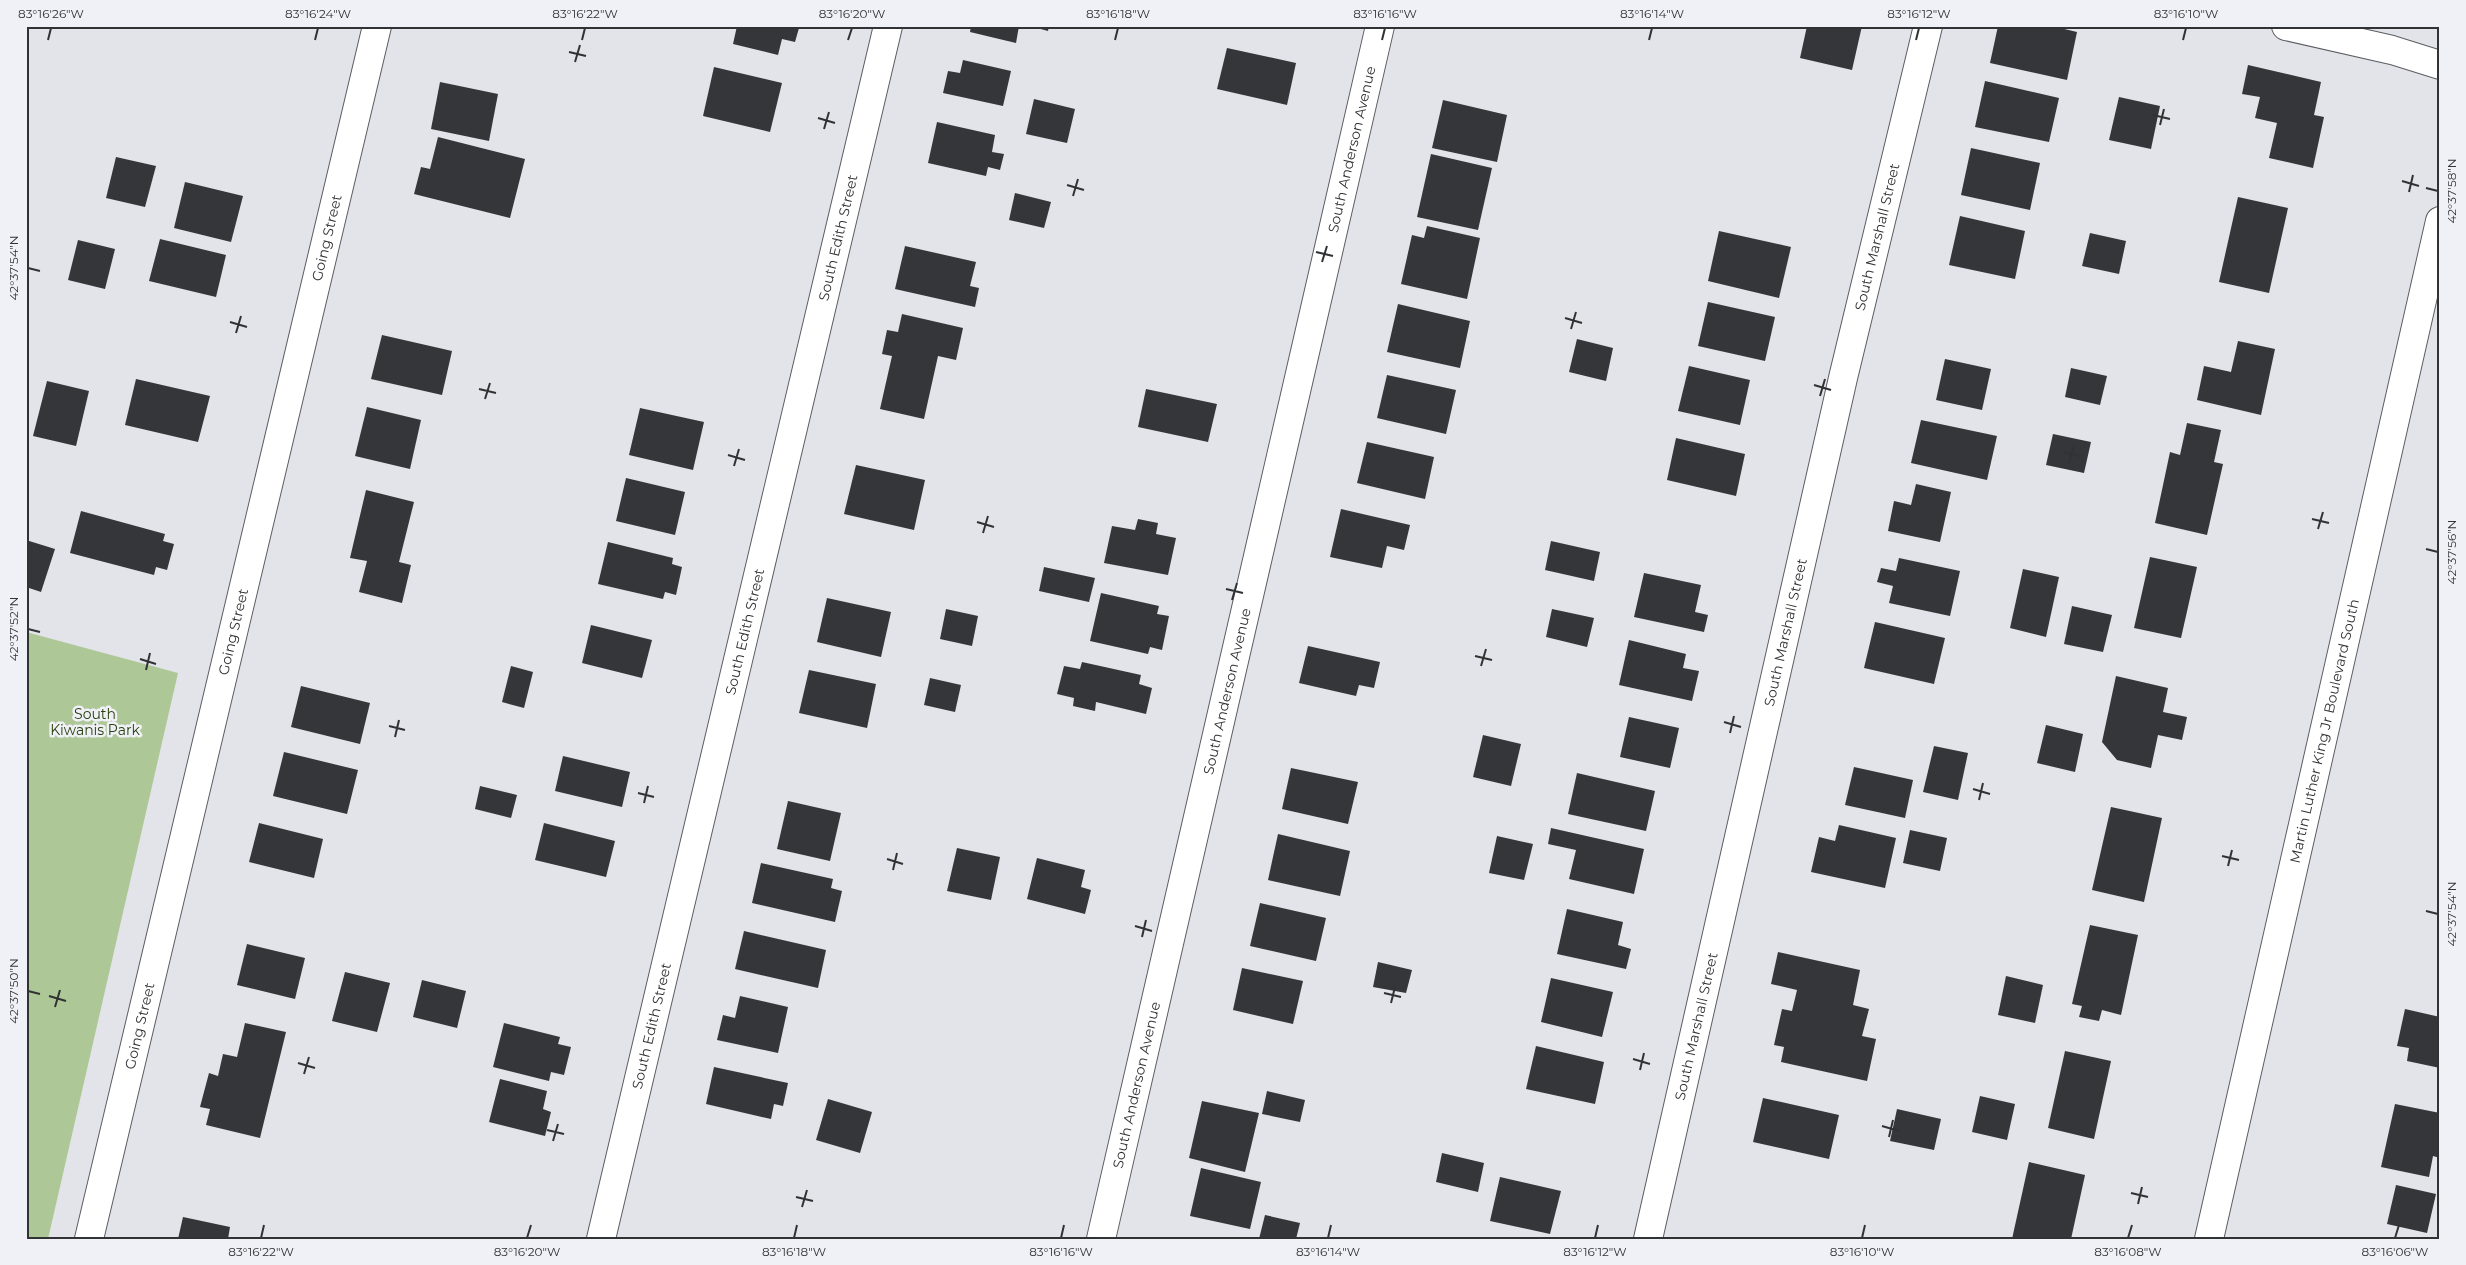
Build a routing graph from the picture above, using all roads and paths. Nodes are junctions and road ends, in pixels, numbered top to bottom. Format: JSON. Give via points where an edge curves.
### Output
{"nodes":[{"id":1,"x":377,"y":26,"type":"edge"},
{"id":2,"x":888,"y":26,"type":"edge"},
{"id":3,"x":1380,"y":26,"type":"edge"},
{"id":4,"x":1928,"y":26,"type":"edge"},
{"id":5,"x":2286,"y":26,"type":"edge"},
{"id":6,"x":2440,"y":65,"type":"edge"},
{"id":7,"x":2440,"y":221,"type":"edge"},
{"id":8,"x":89,"y":1239,"type":"edge"},
{"id":9,"x":601,"y":1239,"type":"edge"},
{"id":10,"x":1101,"y":1239,"type":"edge"},
{"id":11,"x":1648,"y":1239,"type":"edge"},
{"id":12,"x":2209,"y":1239,"type":"edge"}],
"edges":[{"from":1,"to":8,"type":"street","name":"Going Street"},
{"from":2,"to":9,"type":"street","name":"South Edith Street"},
{"from":3,"to":10,"type":"street","name":"South Anderson Avenue"},
{"from":4,"to":11,"type":"street","name":"South Marshall Street","via":[[1844,378]]},
{"from":5,"to":6,"type":"street","via":[[2392,50]]},
{"from":7,"to":12,"type":"street","name":"Martin Luther King Jr Boulevard South"}]}
